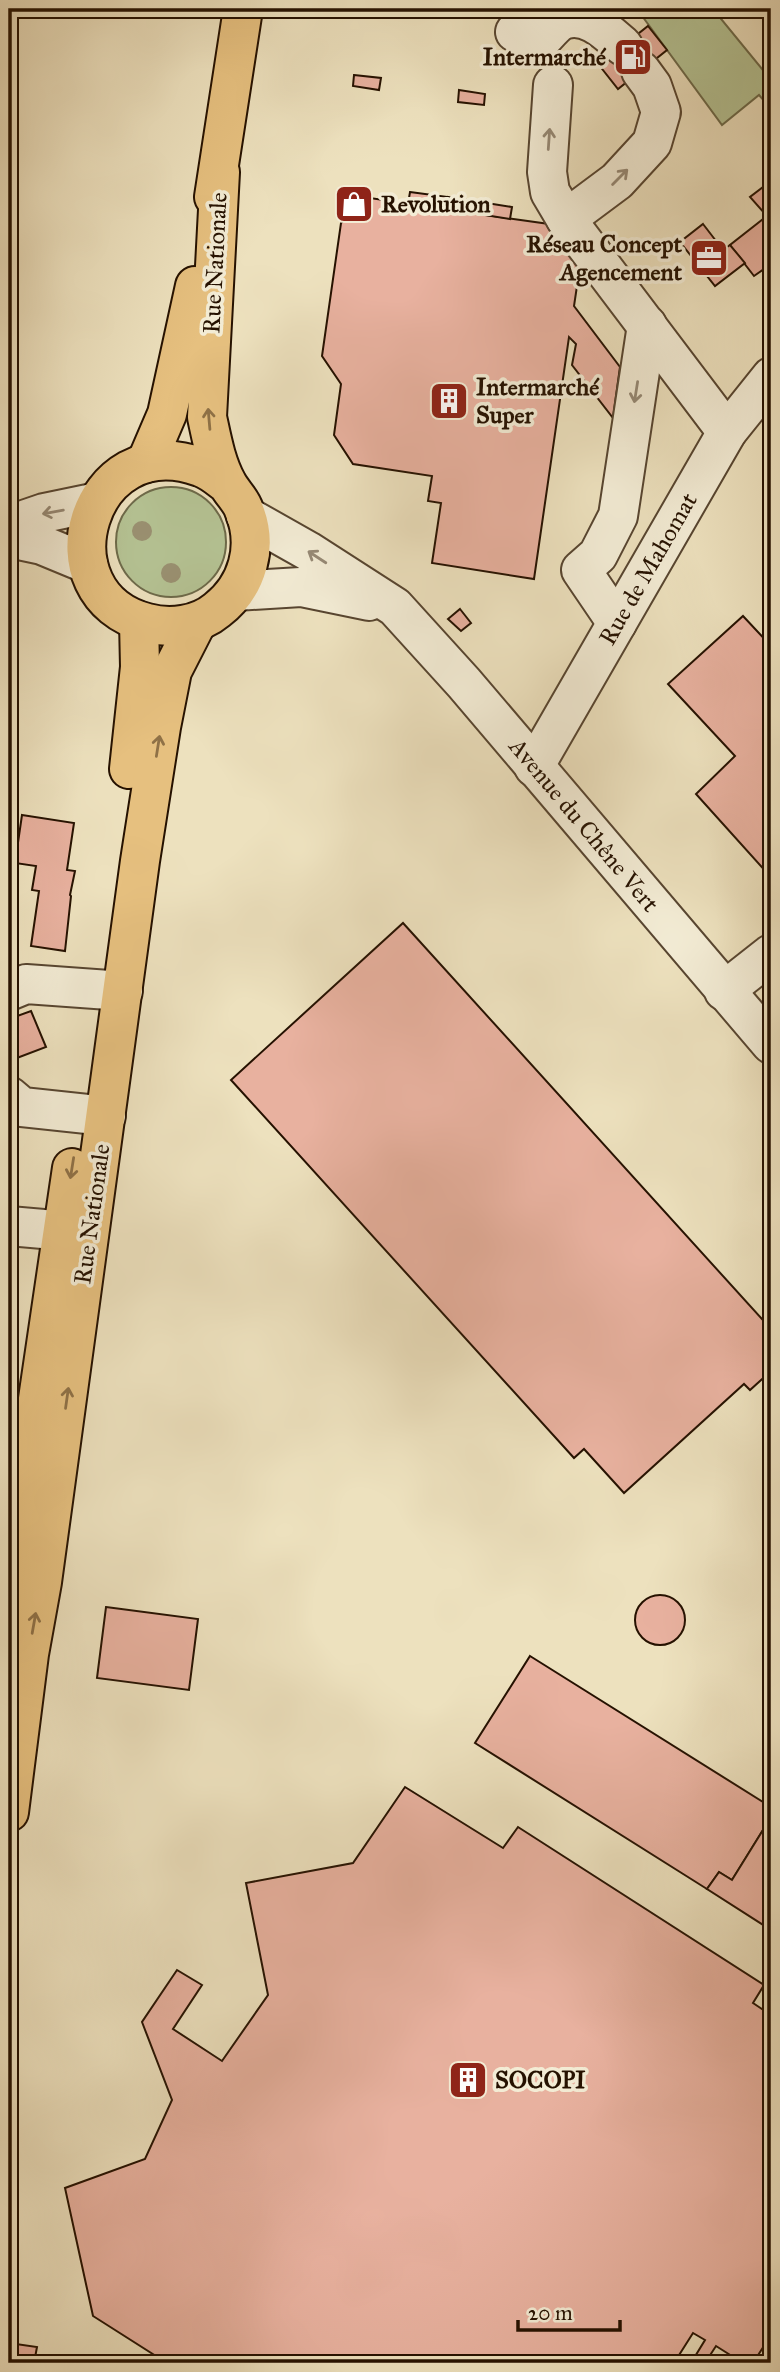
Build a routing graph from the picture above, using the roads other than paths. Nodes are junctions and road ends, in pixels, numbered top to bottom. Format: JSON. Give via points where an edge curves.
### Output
{"nodes":[{"id":1,"x":243,"y":9,"type":"edge"},
{"id":2,"x":515,"y":32,"type":"dead end"},
{"id":3,"x":553,"y":85,"type":"dead end"},
{"id":4,"x":220,"y":172,"type":"junction"},
{"id":5,"x":558,"y":205,"type":"junction"},
{"id":6,"x":647,"y":325,"type":"junction"},
{"id":7,"x":771,"y":377,"type":"edge"},
{"id":8,"x":727,"y":432,"type":"junction"},
{"id":9,"x":146,"y":463,"type":"junction"},
{"id":10,"x":227,"y":484,"type":"junction"},
{"id":11,"x":97,"y":502,"type":"junction"},
{"id":12,"x":246,"y":516,"type":"junction"},
{"id":13,"x":9,"y":524,"type":"edge"},
{"id":14,"x":9,"y":538,"type":"edge"},
{"id":15,"x":88,"y":564,"type":"junction"},
{"id":16,"x":236,"y":591,"type":"junction"},
{"id":17,"x":395,"y":607,"type":"junction"},
{"id":18,"x":139,"y":621,"type":"junction"},
{"id":19,"x":197,"y":622,"type":"junction"},
{"id":20,"x":617,"y":623,"type":"junction"},
{"id":21,"x":534,"y":767,"type":"junction"},
{"id":22,"x":130,"y":860,"type":"junction"},
{"id":23,"x":771,"y":954,"type":"edge"},
{"id":24,"x":111,"y":990,"type":"junction"},
{"id":25,"x":9,"y":991,"type":"edge"},
{"id":26,"x":724,"y":991,"type":"junction"},
{"id":27,"x":771,"y":1044,"type":"edge"},
{"id":28,"x":9,"y":1096,"type":"edge"},
{"id":29,"x":93,"y":1114,"type":"junction"},
{"id":30,"x":9,"y":1226,"type":"edge"},
{"id":31,"x":76,"y":1232,"type":"junction"},
{"id":32,"x":9,"y":1596,"type":"edge"},
{"id":33,"x":9,"y":1812,"type":"edge"}],
"edges":[{"from":1,"to":4,"type":"main road"},
{"from":5,"to":2,"type":"street","one_way":true,"via":[[617,181],[652,142],[661,112],[652,86],[632,58],[607,31],[584,18],[563,20],[542,39]]},
{"from":5,"to":3,"type":"street","one_way":true,"via":[[547,172]]},
{"from":4,"to":9,"type":"main road","name":"Rue Nationale","via":[[167,414]]},
{"from":10,"to":4,"type":"main road","name":"Rue Nationale","one_way":true,"via":[[207,417]]},
{"from":5,"to":6,"type":"street"},
{"from":6,"to":8,"type":"street"},
{"from":6,"to":20,"type":"street","one_way":true,"via":[[618,516],[598,555],[581,570]]},
{"from":7,"to":8,"type":"street","name":"Rue de Mahomat"},
{"from":8,"to":20,"type":"street","name":"Rue de Mahomat"},
{"from":9,"to":10,"type":"main road","via":[[175,460],[203,467]]},
{"from":9,"to":11,"type":"main road","via":[[123,474]]},
{"from":10,"to":12,"type":"main road"},
{"from":11,"to":13,"type":"street","one_way":true},
{"from":11,"to":15,"type":"main road","via":[[85,538]]},
{"from":12,"to":16,"type":"main road","via":[[252,536],[249,565]]},
{"from":17,"to":12,"type":"street","name":"Avenue du Chêne Vert","one_way":true},
{"from":14,"to":15,"type":"street","via":[[42,545]]},
{"from":15,"to":18,"type":"main road","via":[[106,599]]},
{"from":16,"to":17,"type":"street","via":[[301,587]]},
{"from":16,"to":19,"type":"main road","via":[[219,609]]},
{"from":17,"to":21,"type":"street","name":"Avenue du Chêne Vert"},
{"from":18,"to":19,"type":"main road","via":[[158,626]]},
{"from":18,"to":22,"type":"main road","name":"Rue Nationale"},
{"from":22,"to":19,"type":"main road","name":"Rue Nationale","one_way":true,"via":[[172,671]]},
{"from":20,"to":21,"type":"street","name":"Rue de Mahomat"},
{"from":21,"to":26,"type":"street","name":"Avenue du Chêne Vert"},
{"from":22,"to":24,"type":"main road","name":"Rue Nationale"},
{"from":23,"to":26,"type":"street"},
{"from":24,"to":25,"type":"street","via":[[26,984]]},
{"from":24,"to":29,"type":"main road","name":"Rue Nationale"},
{"from":26,"to":27,"type":"street","name":"Avenue du Chêne Vert"},
{"from":28,"to":29,"type":"street","via":[[22,1107]]},
{"from":29,"to":31,"type":"main road","name":"Rue Nationale"},
{"from":30,"to":31,"type":"street"},
{"from":31,"to":32,"type":"main road","name":"Rue Nationale"},
{"from":33,"to":31,"type":"main road","name":"Rue Nationale","one_way":true}]}
